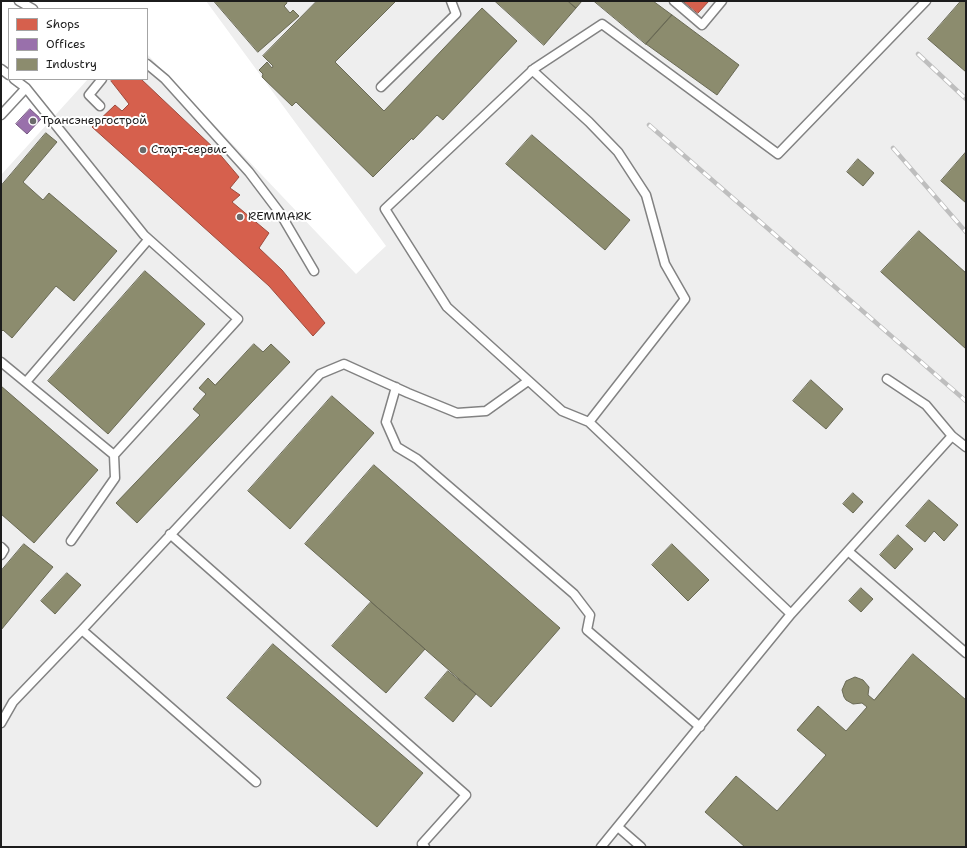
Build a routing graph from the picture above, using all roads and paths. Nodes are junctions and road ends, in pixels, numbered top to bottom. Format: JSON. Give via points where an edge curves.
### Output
{"nodes":[{"id":1,"x":19,"y":1,"type":"edge"},
{"id":2,"x":451,"y":1,"type":"edge"},
{"id":3,"x":674,"y":1,"type":"edge"},
{"id":4,"x":722,"y":1,"type":"edge"},
{"id":5,"x":926,"y":1,"type":"edge"},
{"id":6,"x":31,"y":8,"type":"edge"},
{"id":7,"x":148,"y":65,"type":"edge"},
{"id":8,"x":532,"y":70,"type":"junction"},
{"id":9,"x":15,"y":80,"type":"edge"},
{"id":10,"x":101,"y":80,"type":"edge"},
{"id":11,"x":381,"y":87,"type":"dead end"},
{"id":12,"x":26,"y":88,"type":"junction"},
{"id":13,"x":100,"y":106,"type":"dead end"},
{"id":14,"x":1,"y":115,"type":"edge"},
{"id":15,"x":148,"y":240,"type":"junction"},
{"id":16,"x":314,"y":271,"type":"dead end"},
{"id":17,"x":1,"y":362,"type":"edge"},
{"id":18,"x":887,"y":379,"type":"dead end"},
{"id":19,"x":528,"y":380,"type":"junction"},
{"id":20,"x":26,"y":382,"type":"junction"},
{"id":21,"x":396,"y":387,"type":"junction"},
{"id":22,"x":589,"y":422,"type":"junction"},
{"id":23,"x":952,"y":436,"type":"junction"},
{"id":24,"x":966,"y":448,"type":"edge"},
{"id":25,"x":114,"y":455,"type":"junction"},
{"id":26,"x":170,"y":534,"type":"junction"},
{"id":27,"x":71,"y":541,"type":"dead end"},
{"id":28,"x":1,"y":548,"type":"edge"},
{"id":29,"x":848,"y":551,"type":"junction"},
{"id":30,"x":1,"y":555,"type":"edge"},
{"id":31,"x":791,"y":614,"type":"junction"},
{"id":32,"x":82,"y":630,"type":"junction"},
{"id":33,"x":966,"y":653,"type":"edge"},
{"id":34,"x":1,"y":723,"type":"edge"},
{"id":35,"x":700,"y":727,"type":"junction"},
{"id":36,"x":256,"y":782,"type":"dead end"},
{"id":37,"x":618,"y":827,"type":"junction"},
{"id":38,"x":425,"y":847,"type":"edge"},
{"id":39,"x":601,"y":847,"type":"edge"},
{"id":40,"x":641,"y":847,"type":"edge"}],
"edges":[{"from":1,"to":6,"type":"lane"},
{"from":2,"to":11,"type":"lane","via":[[456,14]]},
{"from":3,"to":4,"type":"lane","via":[[702,25]]},
{"from":5,"to":8,"type":"lane","via":[[778,154],[602,24]]},
{"from":7,"to":16,"type":"lane","via":[[165,79],[249,172],[280,213]]},
{"from":8,"to":19,"type":"lane","via":[[385,209],[447,307]]},
{"from":8,"to":22,"type":"lane","via":[[618,152],[646,195],[665,264],[685,300]]},
{"from":9,"to":12,"type":"lane"},
{"from":10,"to":13,"type":"lane","via":[[89,95]]},
{"from":12,"to":14,"type":"lane"},
{"from":12,"to":15,"type":"lane"},
{"from":15,"to":20,"type":"lane"},
{"from":15,"to":25,"type":"lane","via":[[238,319]]},
{"from":17,"to":20,"type":"lane"},
{"from":18,"to":23,"type":"lane","via":[[926,405]]},
{"from":19,"to":21,"type":"lane","via":[[486,411],[457,413]]},
{"from":19,"to":22,"type":"lane","via":[[562,411]]},
{"from":20,"to":25,"type":"lane"},
{"from":21,"to":26,"type":"lane","via":[[344,364],[320,374]]},
{"from":21,"to":35,"type":"lane","via":[[386,422],[397,447],[417,459],[574,594],[590,615],[587,630]]},
{"from":22,"to":31,"type":"lane"},
{"from":23,"to":24,"type":"lane"},
{"from":23,"to":29,"type":"lane"},
{"from":25,"to":27,"type":"lane","via":[[116,478]]},
{"from":26,"to":32,"type":"lane"},
{"from":26,"to":38,"type":"lane","via":[[466,795],[422,844]]},
{"from":28,"to":30,"type":"lane","via":[[4,550]]},
{"from":29,"to":31,"type":"lane"},
{"from":29,"to":33,"type":"lane"},
{"from":31,"to":35,"type":"lane"},
{"from":32,"to":34,"type":"lane","via":[[13,702]]},
{"from":32,"to":36,"type":"lane"},
{"from":35,"to":37,"type":"lane"},
{"from":37,"to":39,"type":"lane"},
{"from":37,"to":40,"type":"lane"}]}
